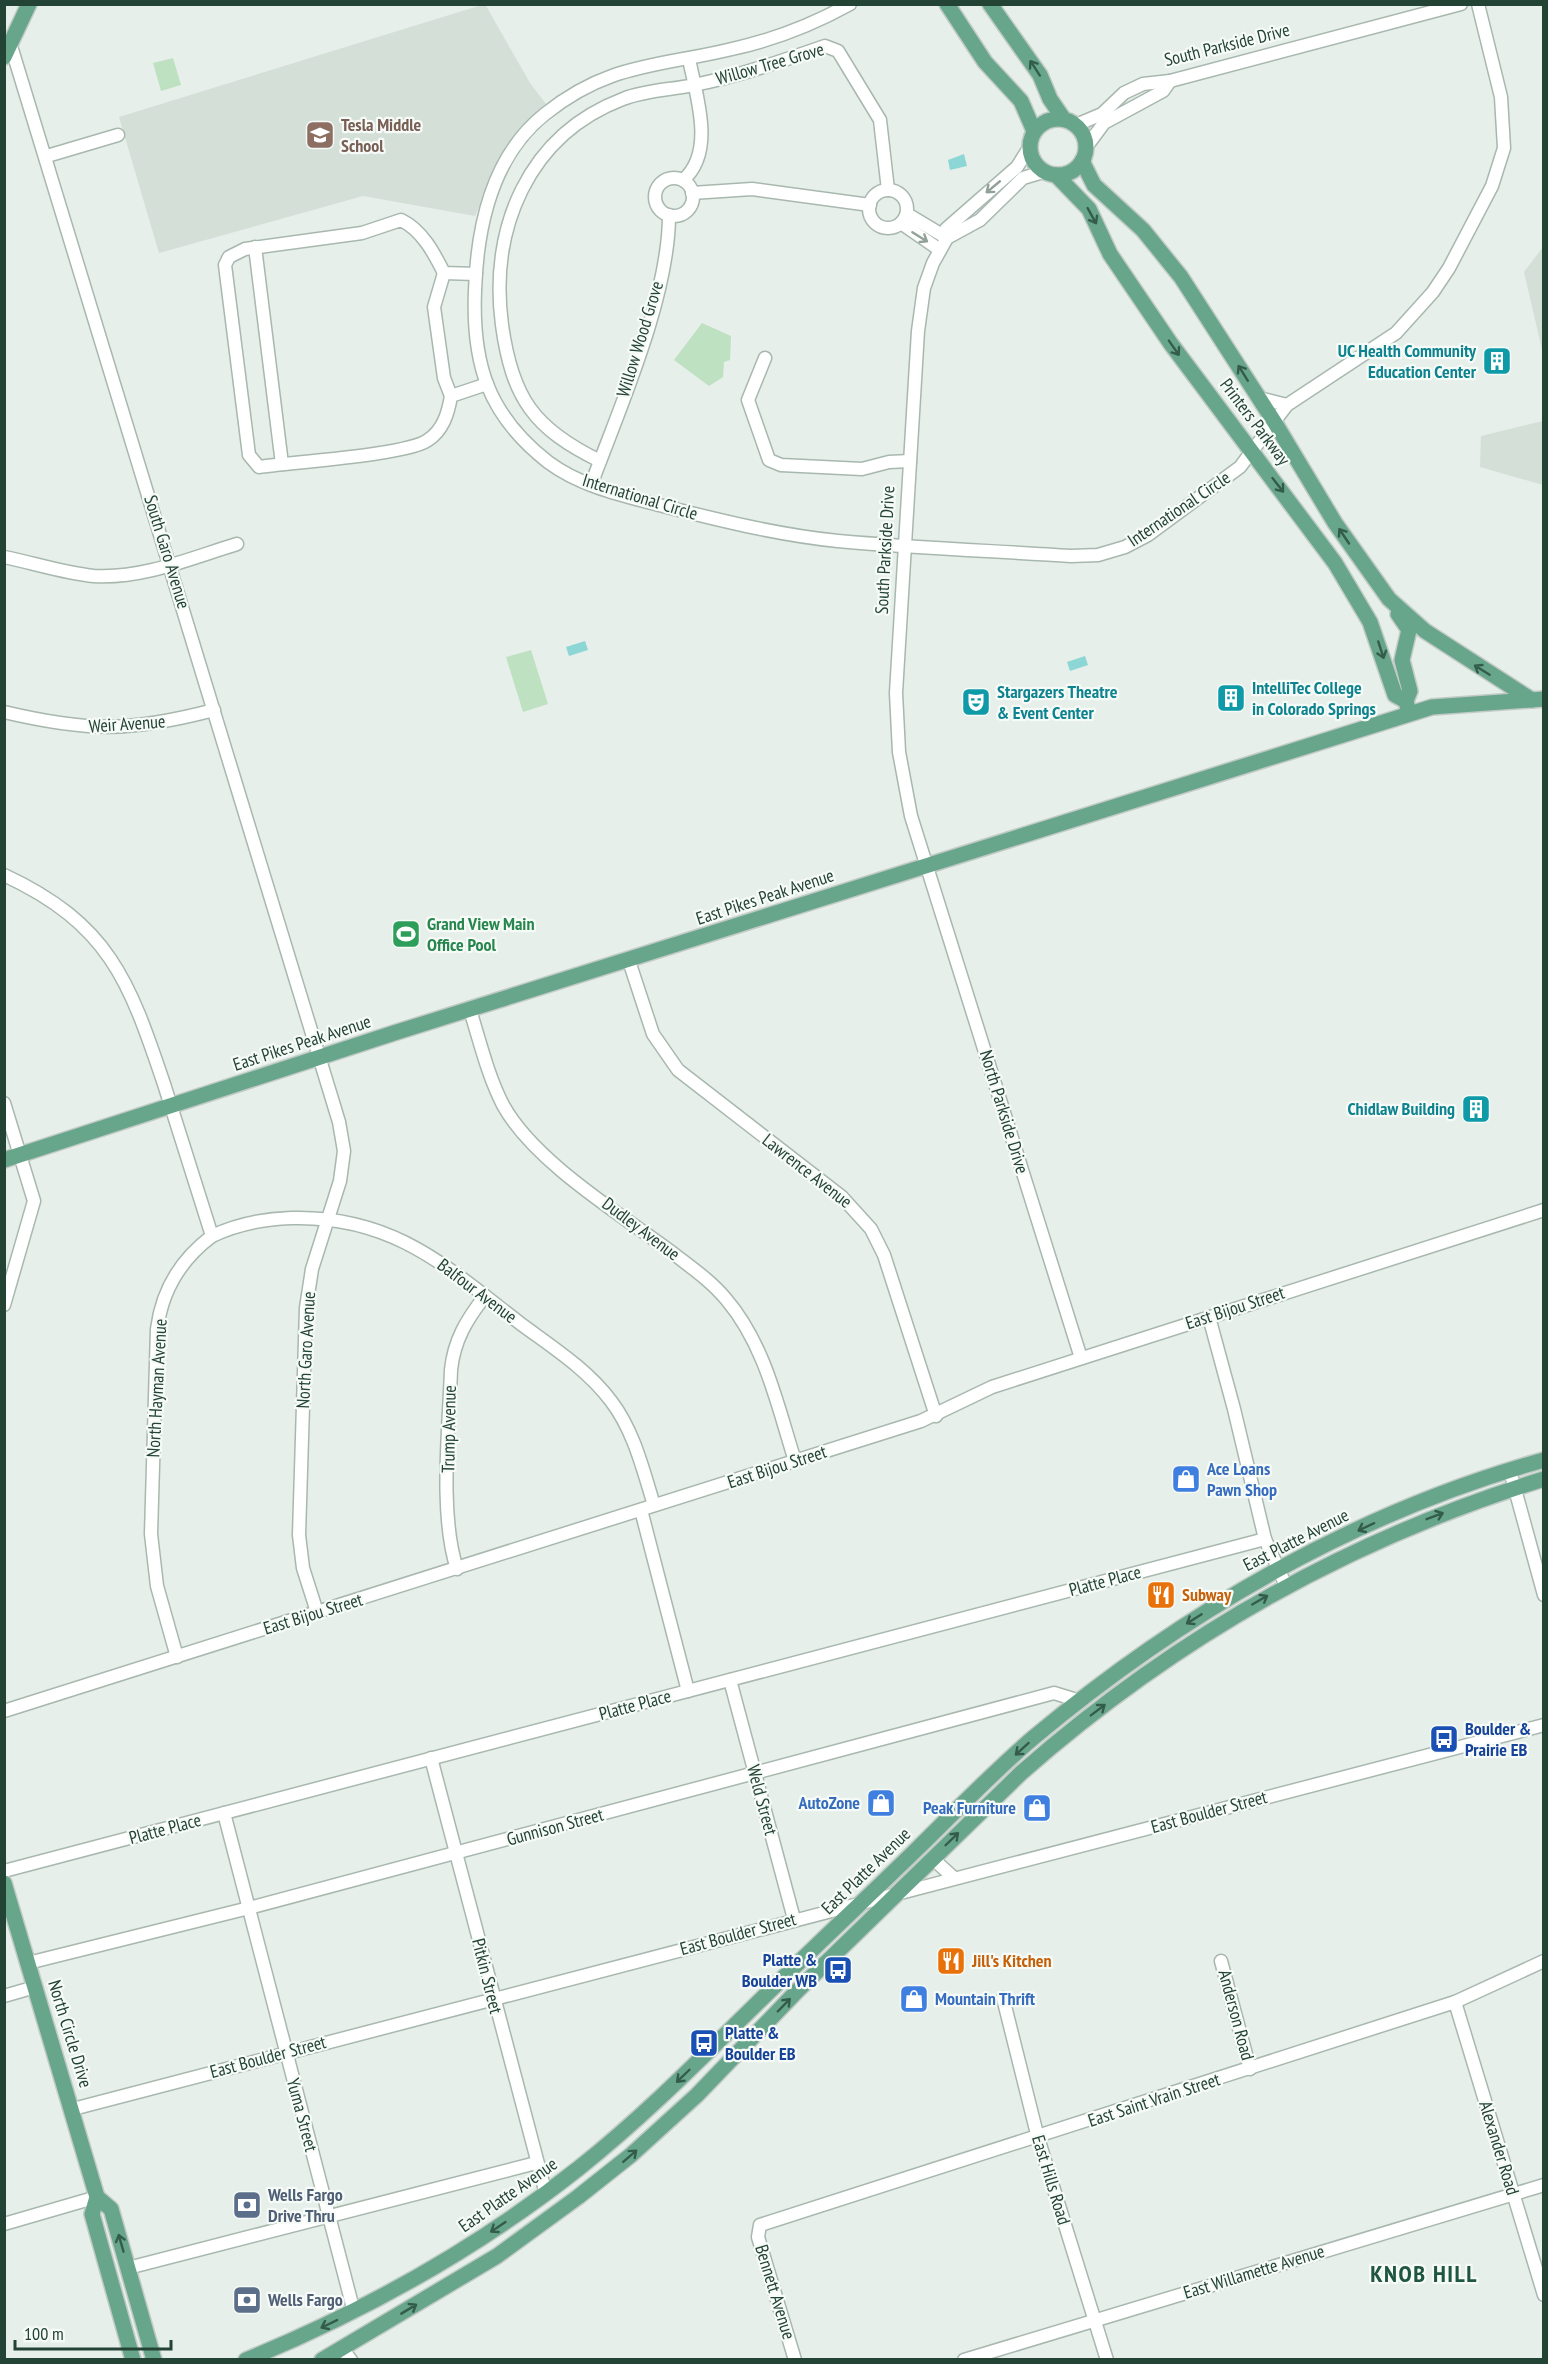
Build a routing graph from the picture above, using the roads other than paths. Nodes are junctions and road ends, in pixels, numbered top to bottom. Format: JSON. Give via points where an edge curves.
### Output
{"nodes":[{"id":1,"x":28,"y":4,"type":"edge"},
{"id":2,"x":850,"y":4,"type":"edge"},
{"id":3,"x":947,"y":4,"type":"edge"},
{"id":4,"x":990,"y":4,"type":"edge"},
{"id":5,"x":1461,"y":4,"type":"edge"},
{"id":6,"x":1478,"y":4,"type":"edge"},
{"id":7,"x":8,"y":52,"type":"edge"},
{"id":8,"x":689,"y":59,"type":"junction"},
{"id":9,"x":1170,"y":81,"type":"junction"},
{"id":10,"x":694,"y":85,"type":"junction"},
{"id":11,"x":1070,"y":122,"type":"junction"},
{"id":12,"x":1034,"y":132,"type":"junction"},
{"id":13,"x":118,"y":135,"type":"dead end"},
{"id":14,"x":1029,"y":148,"type":"junction"},
{"id":15,"x":1084,"y":153,"type":"junction"},
{"id":16,"x":47,"y":156,"type":"junction"},
{"id":17,"x":1049,"y":173,"type":"junction"},
{"id":18,"x":683,"y":180,"type":"junction"},
{"id":19,"x":888,"y":190,"type":"junction"},
{"id":20,"x":692,"y":193,"type":"junction"},
{"id":21,"x":870,"y":205,"type":"junction"},
{"id":22,"x":669,"y":215,"type":"junction"},
{"id":23,"x":904,"y":218,"type":"junction"},
{"id":24,"x":947,"y":238,"type":"junction"},
{"id":25,"x":255,"y":247,"type":"junction"},
{"id":26,"x":940,"y":250,"type":"junction"},
{"id":27,"x":444,"y":273,"type":"junction"},
{"id":28,"x":476,"y":274,"type":"junction"},
{"id":29,"x":765,"y":358,"type":"dead end"},
{"id":30,"x":487,"y":384,"type":"junction"},
{"id":31,"x":451,"y":396,"type":"junction"},
{"id":32,"x":1259,"y":398,"type":"junction"},
{"id":33,"x":1287,"y":405,"type":"junction"},
{"id":34,"x":1275,"y":423,"type":"junction"},
{"id":35,"x":1253,"y":453,"type":"junction"},
{"id":36,"x":600,"y":461,"type":"junction"},
{"id":37,"x":910,"y":461,"type":"junction"},
{"id":38,"x":282,"y":464,"type":"junction"},
{"id":39,"x":591,"y":485,"type":"junction"},
{"id":40,"x":237,"y":544,"type":"dead end"},
{"id":41,"x":905,"y":545,"type":"junction"},
{"id":42,"x":4,"y":557,"type":"edge"},
{"id":43,"x":171,"y":564,"type":"junction"},
{"id":44,"x":1389,"y":599,"type":"junction"},
{"id":45,"x":1538,"y":700,"type":"edge"},
{"id":46,"x":1408,"y":708,"type":"junction"},
{"id":47,"x":214,"y":710,"type":"junction"},
{"id":48,"x":4,"y":712,"type":"edge"},
{"id":49,"x":927,"y":867,"type":"junction"},
{"id":50,"x":4,"y":875,"type":"edge"},
{"id":51,"x":629,"y":960,"type":"junction"},
{"id":52,"x":470,"y":1010,"type":"junction"},
{"id":53,"x":320,"y":1058,"type":"junction"},
{"id":54,"x":4,"y":1102,"type":"edge"},
{"id":55,"x":171,"y":1106,"type":"junction"},
{"id":56,"x":21,"y":1155,"type":"junction"},
{"id":57,"x":4,"y":1160,"type":"edge"},
{"id":58,"x":1544,"y":1210,"type":"edge"},
{"id":59,"x":328,"y":1219,"type":"junction"},
{"id":60,"x":212,"y":1236,"type":"junction"},
{"id":61,"x":484,"y":1296,"type":"junction"},
{"id":62,"x":4,"y":1305,"type":"edge"},
{"id":63,"x":1209,"y":1317,"type":"junction"},
{"id":64,"x":1081,"y":1358,"type":"junction"},
{"id":65,"x":936,"y":1416,"type":"junction"},
{"id":66,"x":1544,"y":1460,"type":"edge"},
{"id":67,"x":795,"y":1461,"type":"junction"},
{"id":68,"x":1510,"y":1471,"type":"junction"},
{"id":69,"x":1544,"y":1479,"type":"edge"},
{"id":70,"x":1515,"y":1488,"type":"junction"},
{"id":71,"x":654,"y":1505,"type":"junction"},
{"id":72,"x":641,"y":1510,"type":"junction"},
{"id":73,"x":1265,"y":1539,"type":"junction"},
{"id":74,"x":457,"y":1569,"type":"junction"},
{"id":75,"x":1278,"y":1570,"type":"junction"},
{"id":76,"x":1286,"y":1586,"type":"junction"},
{"id":77,"x":1544,"y":1595,"type":"edge"},
{"id":78,"x":318,"y":1612,"type":"junction"},
{"id":79,"x":1155,"y":1645,"type":"junction"},
{"id":80,"x":177,"y":1657,"type":"junction"},
{"id":81,"x":730,"y":1680,"type":"junction"},
{"id":82,"x":688,"y":1691,"type":"junction"},
{"id":83,"x":1120,"y":1693,"type":"junction"},
{"id":84,"x":1080,"y":1701,"type":"junction"},
{"id":85,"x":4,"y":1711,"type":"edge"},
{"id":86,"x":1544,"y":1725,"type":"edge"},
{"id":87,"x":1055,"y":1743,"type":"junction"},
{"id":88,"x":431,"y":1758,"type":"junction"},
{"id":89,"x":755,"y":1774,"type":"junction"},
{"id":90,"x":224,"y":1813,"type":"junction"},
{"id":91,"x":455,"y":1852,"type":"junction"},
{"id":92,"x":932,"y":1858,"type":"junction"},
{"id":93,"x":4,"y":1871,"type":"edge"},
{"id":94,"x":954,"y":1878,"type":"junction"},
{"id":95,"x":4,"y":1883,"type":"edge"},
{"id":96,"x":895,"y":1894,"type":"junction"},
{"id":97,"x":860,"y":1904,"type":"junction"},
{"id":98,"x":249,"y":1908,"type":"junction"},
{"id":99,"x":794,"y":1919,"type":"junction"},
{"id":100,"x":1221,"y":1961,"type":"dead end"},
{"id":101,"x":1544,"y":1961,"type":"edge"},
{"id":102,"x":28,"y":1963,"type":"junction"},
{"id":103,"x":35,"y":1987,"type":"junction"},
{"id":104,"x":4,"y":1996,"type":"edge"},
{"id":105,"x":1003,"y":1998,"type":"dead end"},
{"id":106,"x":493,"y":1999,"type":"junction"},
{"id":107,"x":1455,"y":2002,"type":"junction"},
{"id":108,"x":286,"y":2052,"type":"junction"},
{"id":109,"x":1250,"y":2069,"type":"junction"},
{"id":110,"x":73,"y":2109,"type":"junction"},
{"id":111,"x":1038,"y":2138,"type":"junction"},
{"id":112,"x":536,"y":2163,"type":"junction"},
{"id":113,"x":1544,"y":2185,"type":"edge"},
{"id":114,"x":546,"y":2194,"type":"junction"},
{"id":115,"x":1513,"y":2194,"type":"junction"},
{"id":116,"x":97,"y":2197,"type":"junction"},
{"id":117,"x":329,"y":2215,"type":"junction"},
{"id":118,"x":4,"y":2224,"type":"edge"},
{"id":119,"x":760,"y":2225,"type":"joint"},
{"id":120,"x":128,"y":2268,"type":"junction"},
{"id":121,"x":1544,"y":2295,"type":"edge"},
{"id":122,"x":354,"y":2312,"type":"junction"},
{"id":123,"x":1094,"y":2320,"type":"junction"},
{"id":124,"x":346,"y":2354,"type":"edge"},
{"id":125,"x":323,"y":2359,"type":"edge"},
{"id":126,"x":133,"y":2360,"type":"edge"},
{"id":127,"x":154,"y":2360,"type":"edge"},
{"id":128,"x":246,"y":2360,"type":"edge"},
{"id":129,"x":795,"y":2360,"type":"edge"},
{"id":130,"x":964,"y":2360,"type":"edge"},
{"id":131,"x":1107,"y":2360,"type":"edge"}],
"edges":[{"from":1,"to":7,"type":"main road"},
{"from":2,"to":8,"type":"street","name":"International Circle","via":[[764,41]]},
{"from":3,"to":12,"type":"main road","via":[[985,63],[1021,101]]},
{"from":11,"to":4,"type":"main road","one_way":true,"via":[[1050,99],[1040,75]]},
{"from":5,"to":9,"type":"street","name":"South Parkside Drive"},
{"from":6,"to":33,"type":"street","name":"International Circle","via":[[1504,111],[1504,148],[1492,186],[1449,268],[1412,317],[1373,350]]},
{"from":7,"to":16,"type":"street","name":"South Garo Avenue"},
{"from":8,"to":10,"type":"street","name":"Willow Tree Grove"},
{"from":8,"to":28,"type":"street","name":"International Circle","via":[[606,76],[534,123],[510,156],[488,200]]},
{"from":9,"to":11,"type":"street","name":"South Parkside Drive","via":[[1143,84],[1124,93],[1102,114]]},
{"from":9,"to":15,"type":"street","via":[[1163,91],[1104,123]]},
{"from":10,"to":18,"type":"street","name":"Willow Tree Grove","via":[[700,146],[692,172]]},
{"from":10,"to":19,"type":"street","name":"Willow Tree Grove","via":[[744,73],[825,45],[833,46],[880,120]]},
{"from":10,"to":36,"type":"street","via":[[636,94],[573,127],[532,170],[516,199],[510,221],[501,306],[511,374],[541,423],[564,442]]},
{"from":11,"to":12,"type":"main road","name":"South Parkside Drive","via":[[1052,118]]},
{"from":11,"to":15,"type":"main road"},
{"from":12,"to":14,"type":"main road","name":"South Parkside Drive"},
{"from":13,"to":16,"type":"street"},
{"from":14,"to":17,"type":"main road","via":[[1034,162]]},
{"from":14,"to":24,"type":"street","name":"South Parkside Drive","one_way":true,"via":[[1017,167],[946,229]]},
{"from":15,"to":17,"type":"main road","via":[[1068,173]]},
{"from":32,"to":15,"type":"main road","name":"Printers Parkway","one_way":true,"via":[[1181,277],[1143,230],[1094,185]]},
{"from":16,"to":43,"type":"street","name":"South Garo Avenue"},
{"from":17,"to":24,"type":"street","via":[[1023,178],[980,220]]},
{"from":17,"to":35,"type":"main road","name":"Printers Parkway","one_way":true,"via":[[1089,209],[1110,254]]},
{"from":18,"to":20,"type":"street"},
{"from":18,"to":22,"type":"street","via":[[666,179],[656,192],[659,208]]},
{"from":19,"to":21,"type":"street","via":[[876,195]]},
{"from":19,"to":23,"type":"street","via":[[901,194],[906,201]]},
{"from":20,"to":21,"type":"street","via":[[752,189]]},
{"from":20,"to":22,"type":"street","via":[[686,210]]},
{"from":21,"to":23,"type":"street","via":[[869,212],[876,223],[889,228]]},
{"from":22,"to":36,"type":"street","name":"Willow Wood Grove","via":[[654,306]]},
{"from":23,"to":24,"type":"street"},
{"from":23,"to":26,"type":"street","one_way":true},
{"from":24,"to":26,"type":"street","name":"South Parkside Drive"},
{"from":25,"to":27,"type":"street","via":[[362,233],[401,220],[423,238]]},
{"from":25,"to":38,"type":"street"},
{"from":25,"to":38,"type":"street","via":[[236,252],[225,265],[249,455],[260,466]]},
{"from":26,"to":37,"type":"street","name":"South Parkside Drive","via":[[927,277],[920,311]]},
{"from":27,"to":28,"type":"street"},
{"from":27,"to":31,"type":"street","via":[[434,307],[444,378]]},
{"from":28,"to":30,"type":"street","name":"International Circle","via":[[474,334]]},
{"from":29,"to":37,"type":"street","via":[[748,400],[769,460],[781,465],[862,469]]},
{"from":30,"to":31,"type":"street"},
{"from":30,"to":39,"type":"street","name":"International Circle","via":[[500,411],[528,444],[555,467]]},
{"from":31,"to":38,"type":"street","via":[[439,430],[417,447]]},
{"from":32,"to":33,"type":"street"},
{"from":32,"to":34,"type":"main road","name":"Printers Parkway"},
{"from":33,"to":34,"type":"street","name":"International Circle"},
{"from":34,"to":35,"type":"street","name":"International Circle"},
{"from":44,"to":34,"type":"main road","name":"Printers Parkway","one_way":true,"via":[[1335,523]]},
{"from":35,"to":41,"type":"street","name":"International Circle","via":[[1240,467],[1148,535],[1098,555]]},
{"from":35,"to":46,"type":"main road","name":"Printers Parkway","one_way":true,"via":[[1335,563],[1370,622],[1395,695]]},
{"from":36,"to":39,"type":"street","name":"Willow Wood Grove"},
{"from":37,"to":41,"type":"street","name":"South Parkside Drive"},
{"from":39,"to":41,"type":"street","name":"International Circle","via":[[771,531]]},
{"from":40,"to":43,"type":"street"},
{"from":41,"to":49,"type":"street","name":"South Parkside Drive","via":[[896,729],[906,797]]},
{"from":42,"to":43,"type":"street","via":[[93,576],[123,575]]},
{"from":43,"to":47,"type":"street","name":"South Garo Avenue"},
{"from":45,"to":44,"type":"main road","name":"Printers Parkway","one_way":true,"via":[[1425,632]]},
{"from":44,"to":46,"type":"main road","name":"Printers Parkway","via":[[1409,630],[1402,660],[1410,691]]},
{"from":45,"to":46,"type":"main road","name":"East Pikes Peak Avenue"},
{"from":46,"to":49,"type":"main road","name":"East Pikes Peak Avenue"},
{"from":47,"to":48,"type":"street","name":"Weir Avenue","via":[[154,724],[107,729],[68,726]]},
{"from":47,"to":53,"type":"street","name":"South Garo Avenue"},
{"from":49,"to":51,"type":"main road","name":"East Pikes Peak Avenue"},
{"from":49,"to":64,"type":"street","name":"North Parkside Drive"},
{"from":50,"to":55,"type":"street","via":[[41,893],[74,917],[108,956],[139,1010]]},
{"from":51,"to":52,"type":"main road","name":"East Pikes Peak Avenue"},
{"from":51,"to":65,"type":"street","name":"Lawrence Avenue","via":[[653,1034],[678,1070],[842,1197],[871,1229],[884,1255]]},
{"from":52,"to":53,"type":"main road","name":"East Pikes Peak Avenue"},
{"from":52,"to":67,"type":"street","name":"Dudley Avenue","via":[[497,1092],[536,1148],[699,1273],[736,1312],[763,1360]]},
{"from":53,"to":55,"type":"main road","name":"East Pikes Peak Avenue"},
{"from":53,"to":59,"type":"street","name":"North Garo Avenue","via":[[344,1151]]},
{"from":54,"to":56,"type":"street"},
{"from":55,"to":56,"type":"main road","name":"East Pikes Peak Avenue"},
{"from":55,"to":60,"type":"street"},
{"from":56,"to":57,"type":"main road","name":"East Pikes Peak Avenue"},
{"from":56,"to":62,"type":"street","via":[[34,1201]]},
{"from":58,"to":63,"type":"street","name":"East Bijou Street"},
{"from":59,"to":60,"type":"street","name":"Balfour Avenue","via":[[284,1218],[248,1223]]},
{"from":59,"to":61,"type":"street","name":"Balfour Avenue","via":[[360,1224],[397,1237],[429,1255]]},
{"from":59,"to":78,"type":"street","name":"North Garo Avenue","via":[[312,1269],[306,1308],[299,1518],[303,1568]]},
{"from":60,"to":80,"type":"street","name":"North Hayman Avenue","via":[[187,1258],[170,1282],[161,1303],[157,1329],[151,1534],[157,1586]]},
{"from":61,"to":71,"type":"street","name":"Balfour Avenue","via":[[586,1374],[610,1399],[632,1439]]},
{"from":61,"to":74,"type":"street","name":"Trump Avenue","via":[[463,1327],[451,1370],[447,1522]]},
{"from":63,"to":64,"type":"street","name":"East Bijou Street"},
{"from":63,"to":73,"type":"street"},
{"from":64,"to":65,"type":"street","name":"East Bijou Street","via":[[987,1389]]},
{"from":65,"to":67,"type":"street","name":"East Bijou Street"},
{"from":66,"to":68,"type":"main road","name":"East Platte Avenue"},
{"from":67,"to":71,"type":"street","name":"East Bijou Street"},
{"from":68,"to":70,"type":"street"},
{"from":68,"to":75,"type":"main road","name":"East Platte Avenue","one_way":true,"via":[[1387,1517]]},
{"from":69,"to":70,"type":"main road","name":"East Platte Avenue"},
{"from":76,"to":70,"type":"main road","name":"East Platte Avenue","one_way":true,"via":[[1405,1528]]},
{"from":70,"to":77,"type":"street"},
{"from":71,"to":72,"type":"street","name":"East Bijou Street"},
{"from":72,"to":74,"type":"street","name":"East Bijou Street"},
{"from":72,"to":82,"type":"street"},
{"from":73,"to":75,"type":"street"},
{"from":73,"to":81,"type":"street","name":"Platte Place"},
{"from":74,"to":78,"type":"street","name":"East Bijou Street"},
{"from":75,"to":76,"type":"street"},
{"from":75,"to":79,"type":"main road","name":"East Platte Avenue","one_way":true},
{"from":83,"to":76,"type":"main road","name":"East Platte Avenue","one_way":true,"via":[[1225,1621]]},
{"from":78,"to":80,"type":"street","name":"East Bijou Street"},
{"from":79,"to":83,"type":"main road","via":[[1140,1665],[1119,1680]]},
{"from":79,"to":84,"type":"main road","name":"East Platte Avenue"},
{"from":80,"to":85,"type":"street","name":"East Bijou Street"},
{"from":81,"to":82,"type":"street","name":"Platte Place"},
{"from":81,"to":89,"type":"street","name":"Weld Street"},
{"from":82,"to":88,"type":"street","name":"Platte Place"},
{"from":87,"to":83,"type":"main road","name":"East Platte Avenue","one_way":true},
{"from":84,"to":87,"type":"main road","via":[[1073,1718],[1058,1730]]},
{"from":84,"to":89,"type":"street","name":"Gunnison Street","via":[[1054,1693]]},
{"from":84,"to":97,"type":"main road","name":"East Platte Avenue","one_way":true,"via":[[997,1770]]},
{"from":86,"to":94,"type":"street","name":"East Boulder Street"},
{"from":92,"to":87,"type":"main road","name":"East Platte Avenue","one_way":true},
{"from":88,"to":90,"type":"street","name":"Platte Place"},
{"from":88,"to":91,"type":"street","name":"Pitkin Street"},
{"from":89,"to":91,"type":"street","name":"Gunnison Street"},
{"from":89,"to":99,"type":"street","name":"Weld Street"},
{"from":90,"to":93,"type":"street","name":"Platte Place"},
{"from":90,"to":98,"type":"street","name":"Yuma Street"},
{"from":91,"to":98,"type":"street","name":"Gunnison Street"},
{"from":91,"to":106,"type":"street","name":"Pitkin Street"},
{"from":92,"to":94,"type":"street"},
{"from":92,"to":96,"type":"main road","name":"East Platte Avenue"},
{"from":94,"to":96,"type":"street","name":"East Boulder Street"},
{"from":95,"to":102,"type":"main road","name":"North Circle Drive"},
{"from":96,"to":97,"type":"street","name":"East Boulder Street"},
{"from":124,"to":96,"type":"main road","name":"East Platte Avenue","one_way":true,"via":[[497,2256],[621,2164],[697,2095]]},
{"from":97,"to":99,"type":"street","name":"East Boulder Street"},
{"from":97,"to":114,"type":"main road","name":"East Platte Avenue","one_way":true,"via":[[655,2103]]},
{"from":98,"to":102,"type":"street","name":"Gunnison Street"},
{"from":98,"to":108,"type":"street","name":"Yuma Street"},
{"from":99,"to":106,"type":"street","name":"East Boulder Street"},
{"from":100,"to":109,"type":"street","name":"Anderson Road"},
{"from":101,"to":107,"type":"street","name":"East Saint Vrain Street"},
{"from":102,"to":103,"type":"main road","name":"North Circle Drive"},
{"from":103,"to":104,"type":"street"},
{"from":103,"to":110,"type":"main road","name":"North Circle Drive"},
{"from":105,"to":111,"type":"street","name":"East Hills Road"},
{"from":106,"to":108,"type":"street","name":"East Boulder Street"},
{"from":106,"to":112,"type":"street","name":"Pitkin Street"},
{"from":107,"to":109,"type":"street","name":"East Saint Vrain Street"},
{"from":107,"to":115,"type":"street","name":"Alexander Road"},
{"from":108,"to":110,"type":"street","name":"East Boulder Street"},
{"from":108,"to":117,"type":"street","name":"Yuma Street"},
{"from":109,"to":111,"type":"street","name":"East Saint Vrain Street"},
{"from":110,"to":116,"type":"main road","name":"North Circle Drive"},
{"from":111,"to":119,"type":"street","name":"East Saint Vrain Street"},
{"from":111,"to":123,"type":"street","name":"East Hills Road"},
{"from":112,"to":114,"type":"street","name":"Pitkin Street"},
{"from":112,"to":117,"type":"street"},
{"from":113,"to":115,"type":"street","name":"East Willamette Avenue"},
{"from":114,"to":122,"type":"main road","name":"East Platte Avenue","one_way":true,"via":[[467,2248]]},
{"from":115,"to":121,"type":"street","name":"Alexander Road"},
{"from":115,"to":123,"type":"street","name":"East Willamette Avenue"},
{"from":116,"to":118,"type":"street"},
{"from":120,"to":116,"type":"main road","name":"North Circle Drive","one_way":true,"via":[[111,2209]]},
{"from":116,"to":126,"type":"main road","name":"North Circle Drive","via":[[92,2214]]},
{"from":117,"to":120,"type":"street"},
{"from":117,"to":122,"type":"street","name":"Yuma Street"},
{"from":119,"to":129,"type":"street","name":"Bennett Avenue","via":[[758,2237]]},
{"from":120,"to":127,"type":"main road","name":"North Circle Drive"},
{"from":122,"to":128,"type":"main road","name":"East Platte Avenue","one_way":true},
{"from":123,"to":130,"type":"street","name":"East Willamette Avenue"},
{"from":123,"to":131,"type":"street","name":"East Hills Road"},
{"from":124,"to":125,"type":"main road","name":"East Platte Avenue"}]}
